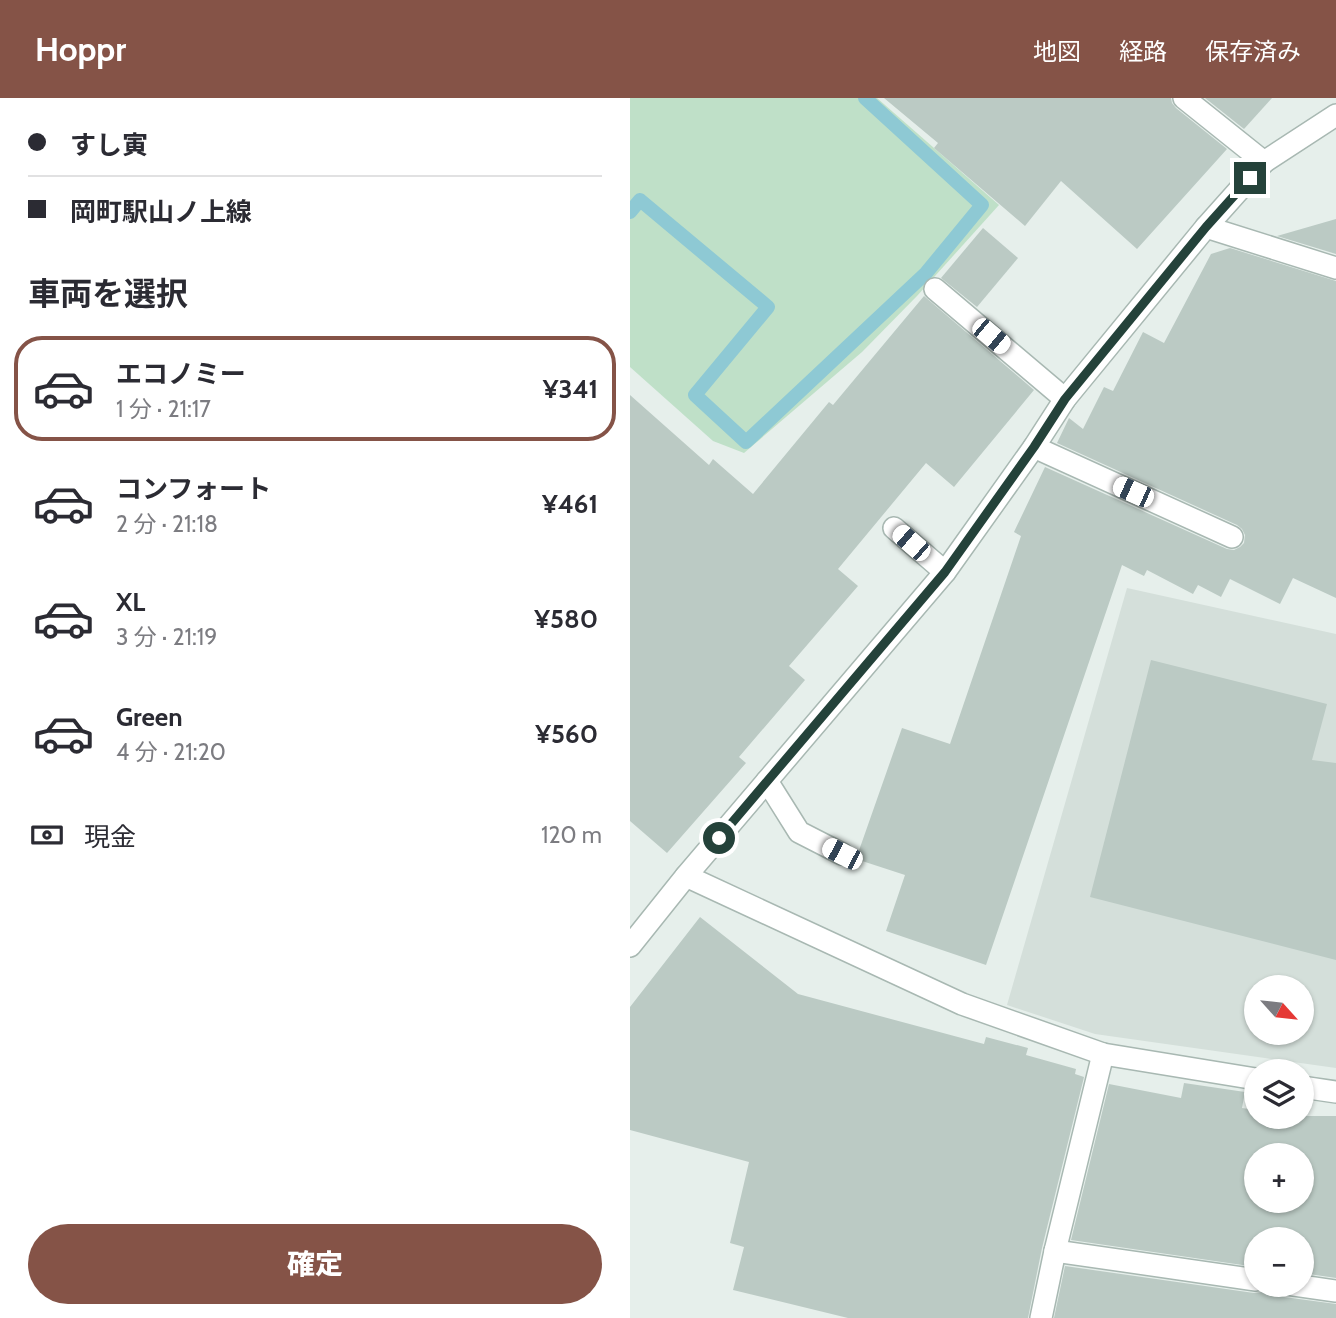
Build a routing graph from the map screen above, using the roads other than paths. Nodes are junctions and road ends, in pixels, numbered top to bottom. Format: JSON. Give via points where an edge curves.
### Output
{"nodes":[{"id":1,"x":1184,"y":98,"type":"edge"},
{"id":2,"x":1336,"y":115,"type":"edge"},
{"id":3,"x":1264,"y":162,"type":"junction"},
{"id":4,"x":1206,"y":227,"type":"junction"},
{"id":5,"x":1336,"y":268,"type":"edge"},
{"id":6,"x":934,"y":289,"type":"dead end"},
{"id":7,"x":1065,"y":399,"type":"junction"},
{"id":8,"x":1034,"y":447,"type":"junction"},
{"id":9,"x":894,"y":528,"type":"dead end"},
{"id":10,"x":1232,"y":537,"type":"dead end"},
{"id":11,"x":945,"y":572,"type":"junction"},
{"id":12,"x":767,"y":781,"type":"junction"},
{"id":13,"x":842,"y":854,"type":"dead end"},
{"id":14,"x":686,"y":876,"type":"junction"},
{"id":15,"x":630,"y":946,"type":"edge"},
{"id":16,"x":1103,"y":1054,"type":"junction"},
{"id":17,"x":1244,"y":1077,"type":"edge"},
{"id":18,"x":1314,"y":1089,"type":"edge"},
{"id":19,"x":1336,"y":1092,"type":"edge"},
{"id":20,"x":1055,"y":1251,"type":"junction"},
{"id":21,"x":1244,"y":1278,"type":"edge"},
{"id":22,"x":1314,"y":1288,"type":"edge"},
{"id":23,"x":1336,"y":1292,"type":"edge"},
{"id":24,"x":1041,"y":1318,"type":"edge"}],
"edges":[{"from":1,"to":3,"type":"street"},
{"from":2,"to":3,"type":"street"},
{"from":3,"to":4,"type":"street"},
{"from":4,"to":5,"type":"street"},
{"from":4,"to":7,"type":"street"},
{"from":6,"to":7,"type":"street"},
{"from":7,"to":8,"type":"street"},
{"from":8,"to":10,"type":"street"},
{"from":8,"to":11,"type":"street"},
{"from":9,"to":11,"type":"street"},
{"from":11,"to":12,"type":"street"},
{"from":12,"to":13,"type":"street","via":[[799,832]]},
{"from":12,"to":14,"type":"street"},
{"from":14,"to":15,"type":"street"},
{"from":14,"to":16,"type":"street","via":[[962,1004]]},
{"from":16,"to":17,"type":"street"},
{"from":16,"to":20,"type":"street"},
{"from":18,"to":19,"type":"street"},
{"from":20,"to":21,"type":"street"},
{"from":20,"to":24,"type":"street"},
{"from":22,"to":23,"type":"street"}]}
